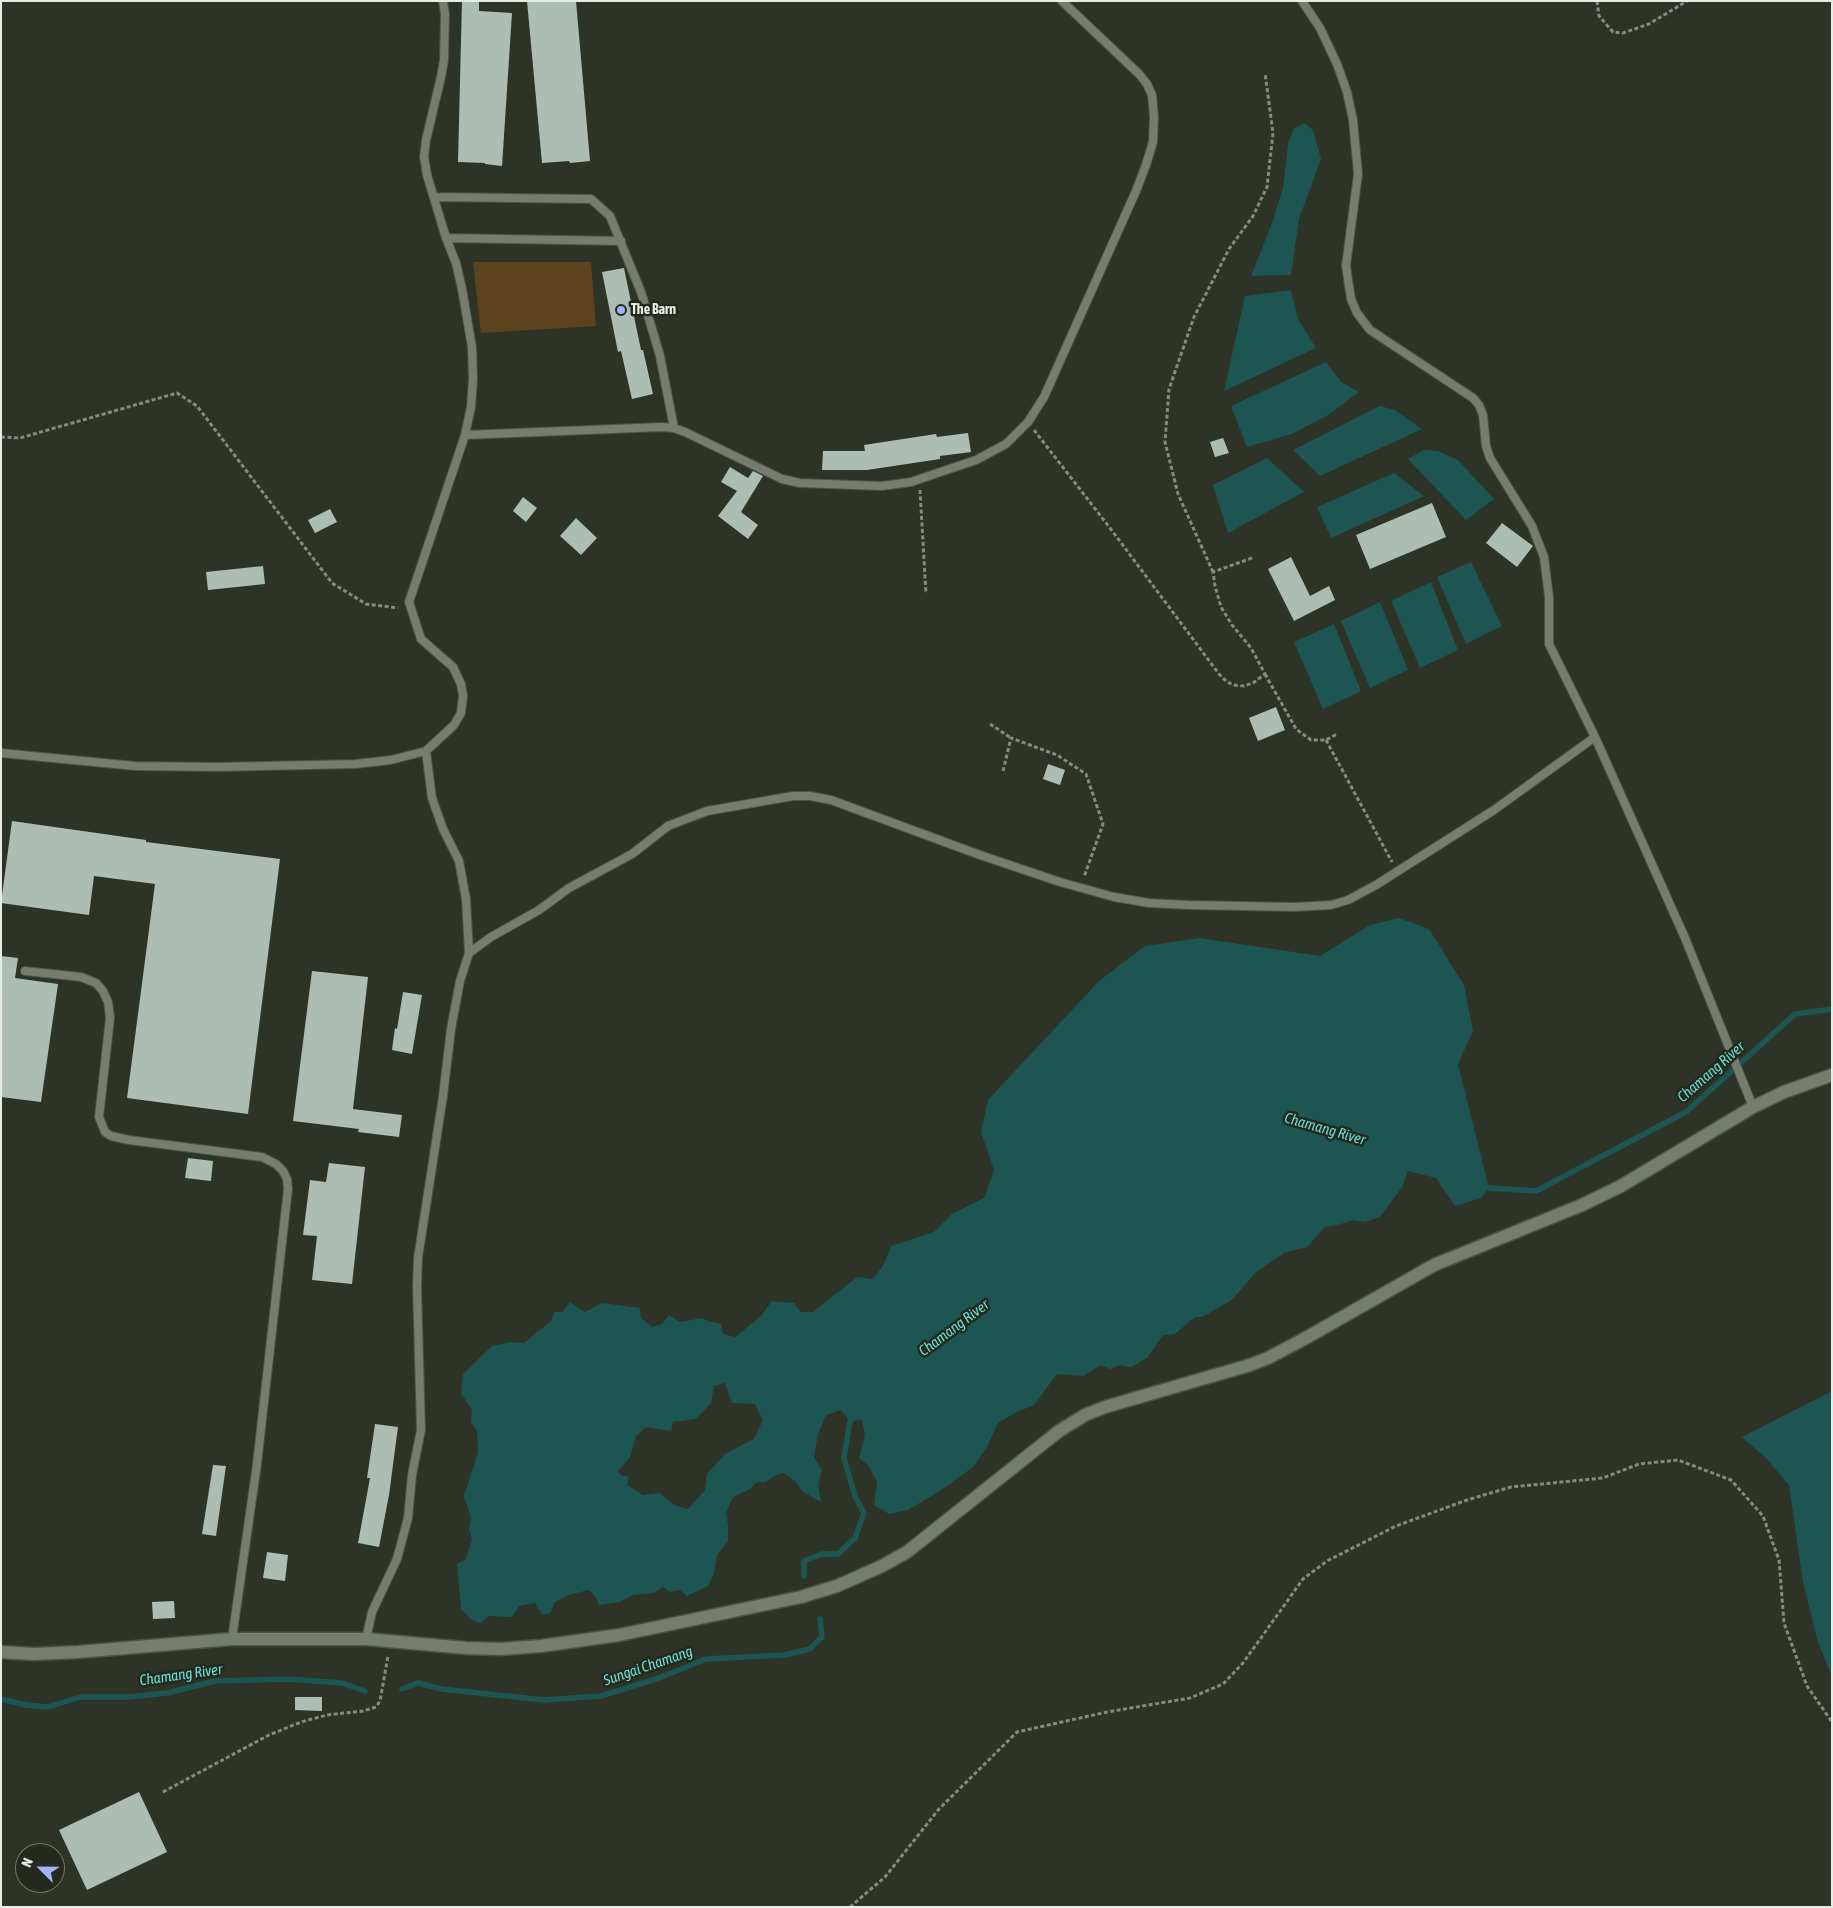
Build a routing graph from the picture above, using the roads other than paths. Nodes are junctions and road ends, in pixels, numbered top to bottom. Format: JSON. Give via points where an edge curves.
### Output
{"nodes":[{"id":1,"x":443,"y":1,"type":"edge"},
{"id":2,"x":1062,"y":1,"type":"edge"},
{"id":3,"x":1302,"y":1,"type":"edge"},
{"id":4,"x":434,"y":197,"type":"junction"},
{"id":5,"x":446,"y":238,"type":"junction"},
{"id":6,"x":621,"y":241,"type":"junction"},
{"id":7,"x":674,"y":428,"type":"junction"},
{"id":8,"x":465,"y":435,"type":"junction"},
{"id":9,"x":1595,"y":737,"type":"junction"},
{"id":10,"x":426,"y":751,"type":"junction"},
{"id":11,"x":1,"y":753,"type":"edge"},
{"id":12,"x":469,"y":953,"type":"junction"},
{"id":13,"x":26,"y":971,"type":"dead end"},
{"id":14,"x":1832,"y":1075,"type":"edge"},
{"id":15,"x":1753,"y":1107,"type":"junction"},
{"id":16,"x":232,"y":1639,"type":"junction"},
{"id":17,"x":366,"y":1639,"type":"junction"},
{"id":18,"x":1,"y":1652,"type":"edge"}],
"edges":[{"from":1,"to":4,"type":"lane","via":[[444,60],[424,157]]},
{"from":2,"to":7,"type":"lane","via":[[1147,84],[1152,95],[1154,118],[1152,142],[1136,191],[1044,397],[1028,422],[1011,439],[976,460],[919,480],[882,486],[800,483],[782,479]]},
{"from":3,"to":9,"type":"lane","via":[[1320,28],[1337,64],[1354,120],[1358,174],[1346,266],[1351,299],[1370,330],[1479,405],[1490,458],[1532,526],[1544,557],[1549,597],[1549,644]]},
{"from":4,"to":5,"type":"lane"},
{"from":4,"to":6,"type":"lane","via":[[591,199],[610,216]]},
{"from":5,"to":6,"type":"lane"},
{"from":5,"to":8,"type":"lane","via":[[456,263],[472,347],[471,407]]},
{"from":6,"to":7,"type":"lane","via":[[641,292],[660,356]]},
{"from":7,"to":8,"type":"lane"},
{"from":8,"to":10,"type":"lane","via":[[409,602],[421,639],[453,667],[463,696],[461,713],[454,725]]},
{"from":9,"to":12,"type":"lane","via":[[1494,810],[1348,900],[1331,905],[1188,905],[1114,897],[980,856],[855,808],[824,799],[793,796],[707,810],[668,826],[632,854],[569,888]]},
{"from":9,"to":15,"type":"lane","via":[[1685,938]]},
{"from":10,"to":11,"type":"lane","via":[[391,760],[355,764],[217,767],[135,766]]},
{"from":10,"to":12,"type":"lane","via":[[432,798],[459,861],[466,899]]},
{"from":12,"to":17,"type":"lane","via":[[453,1020],[418,1258],[421,1430],[408,1518],[397,1559],[372,1612]]},
{"from":13,"to":16,"type":"lane","via":[[81,977],[103,991],[110,1018],[99,1117],[105,1132],[129,1140],[262,1157],[276,1164],[287,1180],[257,1464]]},
{"from":14,"to":15,"type":"street"},
{"from":15,"to":17,"type":"street","via":[[1621,1186],[1434,1265],[1268,1358],[1086,1415],[1059,1431],[907,1552],[837,1586],[782,1601],[573,1643],[466,1648]]},
{"from":16,"to":17,"type":"street"},
{"from":16,"to":18,"type":"street","via":[[78,1652]]}]}
